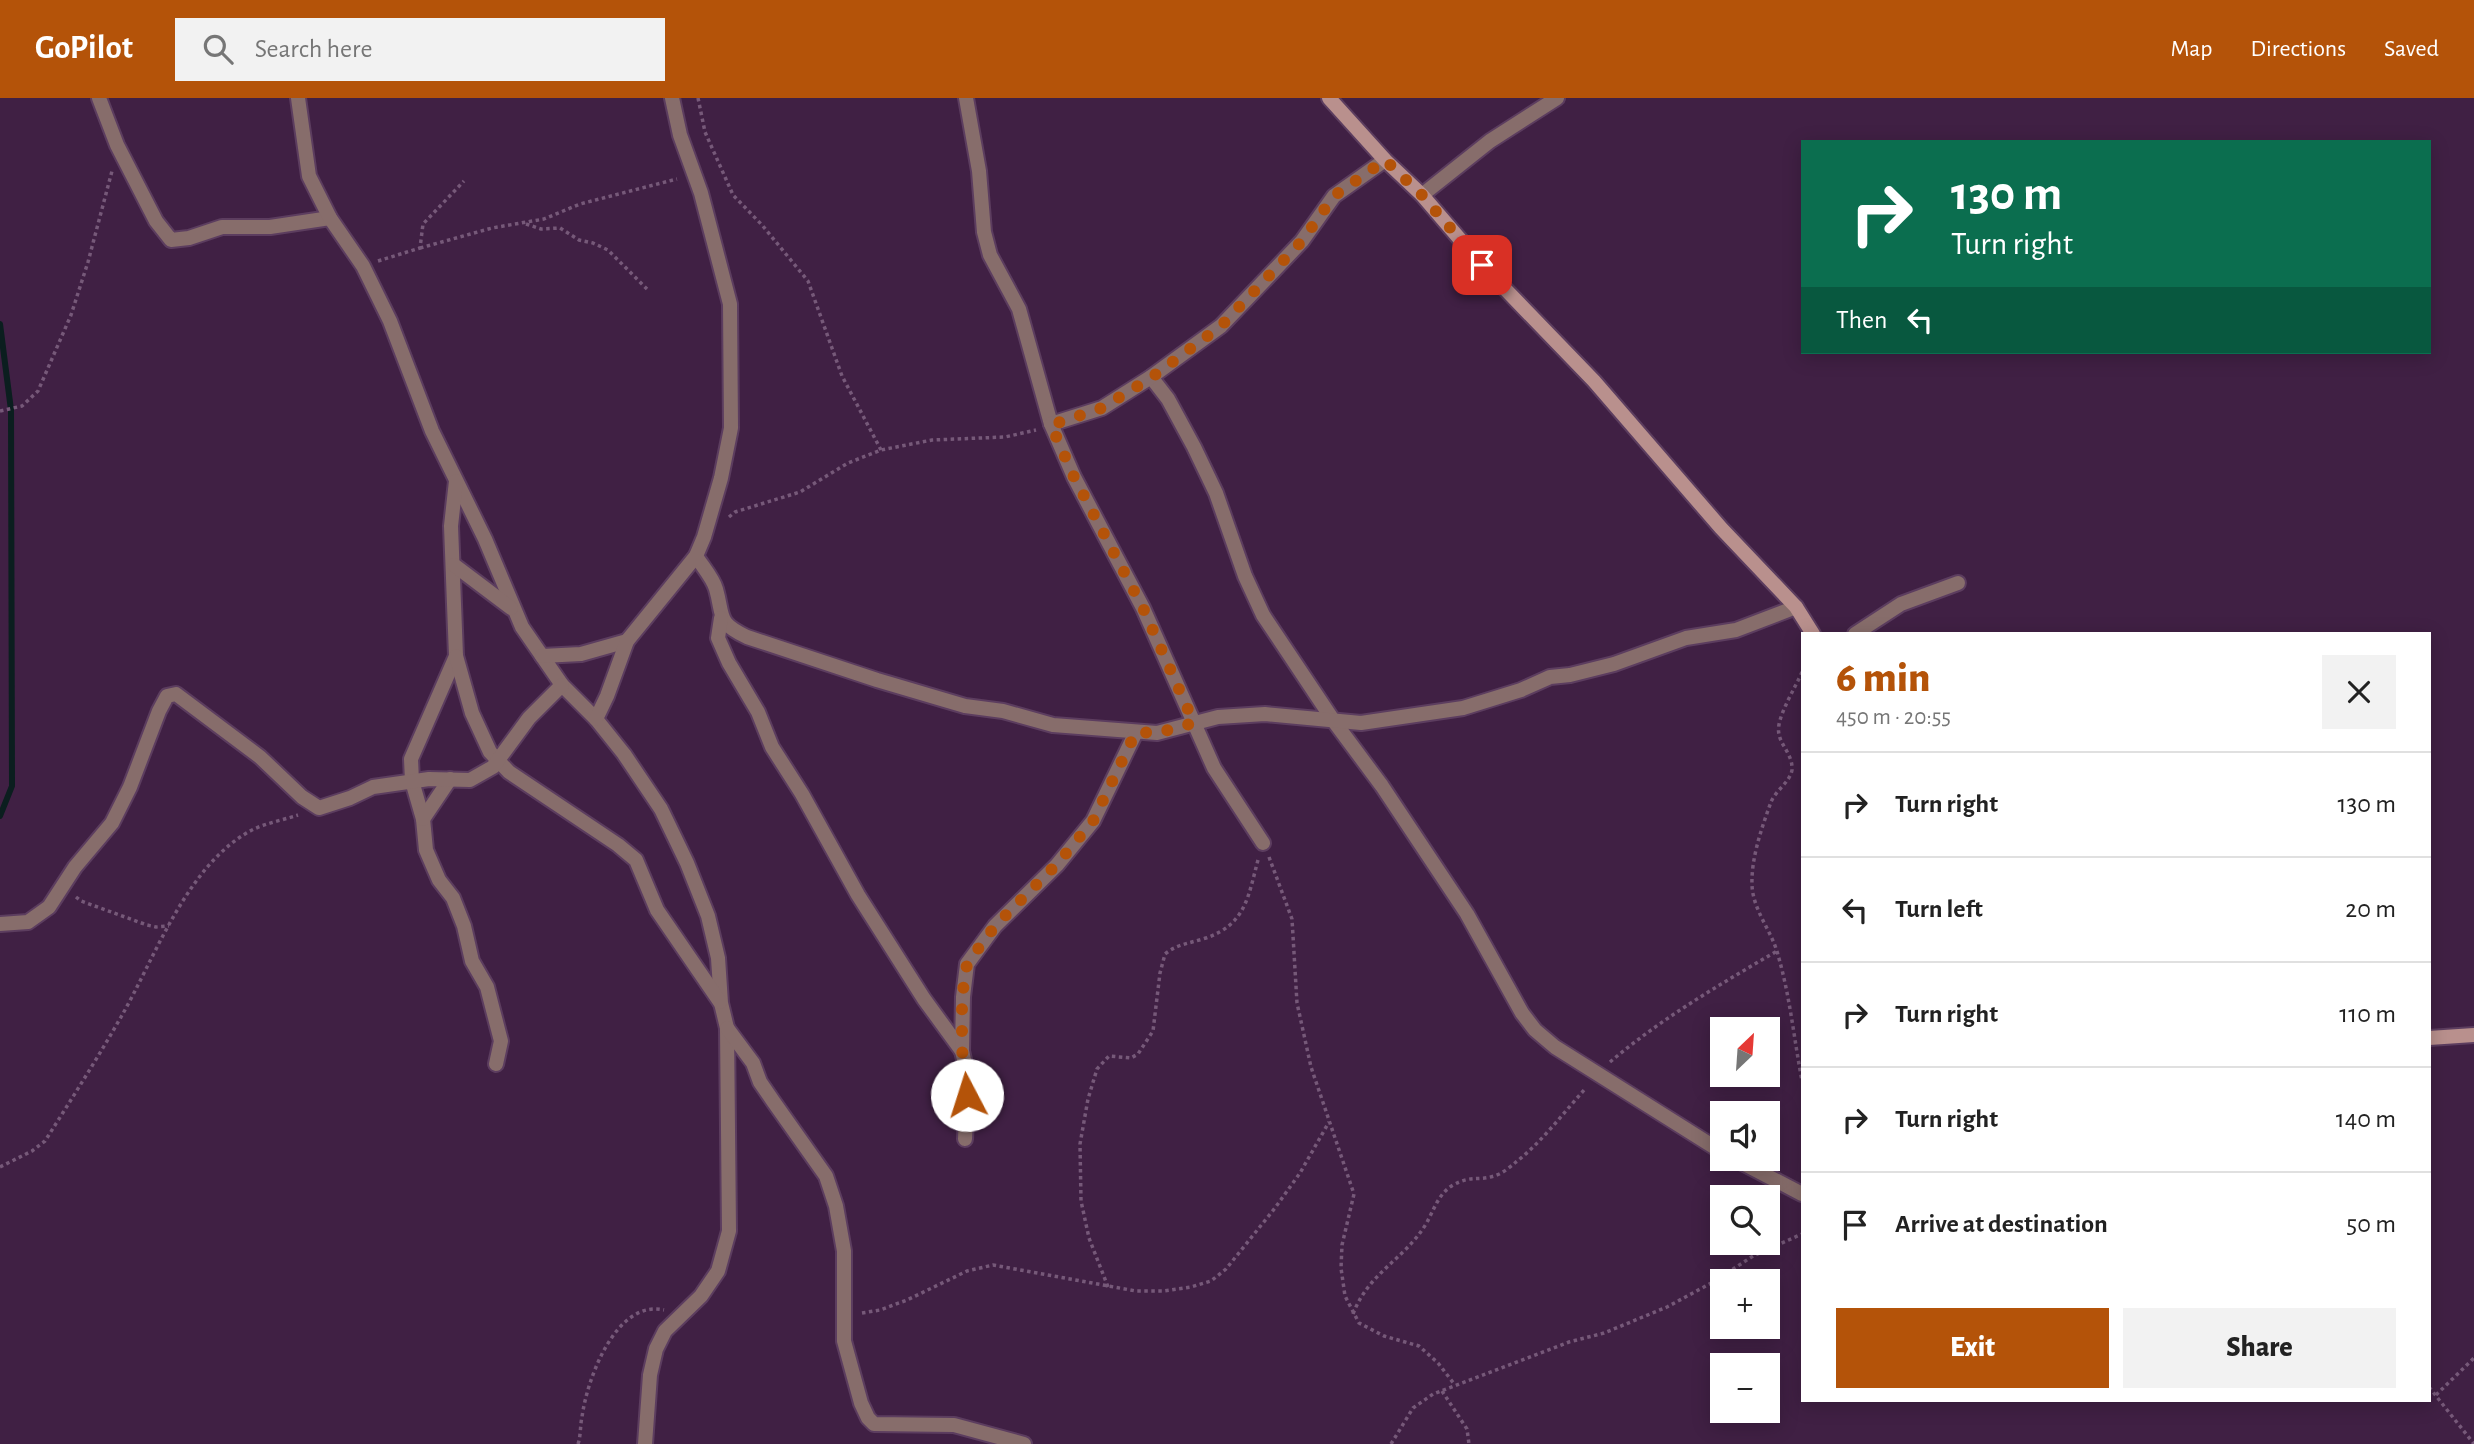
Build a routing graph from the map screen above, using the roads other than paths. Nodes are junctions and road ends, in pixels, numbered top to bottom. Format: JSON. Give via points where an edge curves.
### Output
{"nodes":[{"id":1,"x":99,"y":98,"type":"edge"},
{"id":2,"x":298,"y":98,"type":"edge"},
{"id":3,"x":672,"y":98,"type":"edge"},
{"id":4,"x":966,"y":98,"type":"edge"},
{"id":5,"x":1329,"y":98,"type":"edge"},
{"id":6,"x":1557,"y":98,"type":"edge"},
{"id":7,"x":1385,"y":160,"type":"junction"},
{"id":8,"x":1422,"y":195,"type":"junction"},
{"id":9,"x":330,"y":218,"type":"junction"},
{"id":10,"x":1152,"y":377,"type":"junction"},
{"id":11,"x":1051,"y":425,"type":"junction"},
{"id":12,"x":456,"y":481,"type":"junction"},
{"id":13,"x":696,"y":555,"type":"junction"},
{"id":14,"x":454,"y":565,"type":"junction"},
{"id":15,"x":1958,"y":583,"type":"dead end"},
{"id":16,"x":1796,"y":607,"type":"junction"},
{"id":17,"x":514,"y":610,"type":"junction"},
{"id":18,"x":721,"y":618,"type":"junction"},
{"id":19,"x":1812,"y":632,"type":"edge"},
{"id":20,"x":1858,"y":632,"type":"edge"},
{"id":21,"x":627,"y":641,"type":"junction"},
{"id":22,"x":456,"y":656,"type":"junction"},
{"id":23,"x":542,"y":656,"type":"junction"},
{"id":24,"x":562,"y":685,"type":"junction"},
{"id":25,"x":596,"y":719,"type":"junction"},
{"id":26,"x":1334,"y":720,"type":"junction"},
{"id":27,"x":1194,"y":723,"type":"junction"},
{"id":28,"x":1136,"y":732,"type":"junction"},
{"id":29,"x":497,"y":760,"type":"junction"},
{"id":30,"x":450,"y":779,"type":"junction"},
{"id":31,"x":412,"y":781,"type":"junction"},
{"id":32,"x":423,"y":819,"type":"junction"},
{"id":33,"x":1263,"y":843,"type":"road end"},
{"id":34,"x":0,"y":924,"type":"edge"},
{"id":35,"x":721,"y":1003,"type":"junction"},
{"id":36,"x":727,"y":1028,"type":"junction"},
{"id":37,"x":2474,"y":1035,"type":"edge"},
{"id":38,"x":2431,"y":1038,"type":"edge"},
{"id":39,"x":962,"y":1051,"type":"junction"},
{"id":40,"x":496,"y":1065,"type":"dead end"},
{"id":41,"x":965,"y":1139,"type":"dead end"},
{"id":42,"x":1710,"y":1145,"type":"edge"},
{"id":43,"x":1758,"y":1171,"type":"edge"},
{"id":44,"x":1801,"y":1193,"type":"edge"},
{"id":45,"x":645,"y":1444,"type":"edge"},
{"id":46,"x":1024,"y":1444,"type":"edge"}],
"edges":[{"from":1,"to":9,"type":"street","via":[[117,145],[156,221],[171,240],[222,227],[270,227]]},
{"from":2,"to":9,"type":"street","via":[[309,176]]},
{"from":3,"to":13,"type":"street","via":[[730,304],[731,429]]},
{"from":4,"to":11,"type":"street","via":[[984,232],[990,255],[1019,309]]},
{"from":5,"to":7,"type":"street"},
{"from":6,"to":8,"type":"street","via":[[1490,141]]},
{"from":7,"to":8,"type":"street"},
{"from":7,"to":10,"type":"street","via":[[1334,196],[1302,241],[1221,326]]},
{"from":8,"to":16,"type":"street"},
{"from":9,"to":12,"type":"street","via":[[363,266],[390,321]]},
{"from":10,"to":11,"type":"street","via":[[1102,408]]},
{"from":10,"to":26,"type":"street","via":[[1200,459],[1264,615]]},
{"from":11,"to":27,"type":"street","via":[[1143,608]]},
{"from":12,"to":14,"type":"street","via":[[451,526]]},
{"from":12,"to":17,"type":"street"},
{"from":13,"to":18,"type":"street","via":[[716,587]]},
{"from":13,"to":21,"type":"street"},
{"from":14,"to":17,"type":"street"},
{"from":14,"to":22,"type":"street"},
{"from":15,"to":20,"type":"street","via":[[1901,604]]},
{"from":16,"to":19,"type":"street"},
{"from":16,"to":26,"type":"street","via":[[1735,630],[1701,634],[1614,664],[1550,677],[1479,704],[1374,722]]},
{"from":17,"to":23,"type":"street"},
{"from":18,"to":28,"type":"street","via":[[731,630],[747,637],[965,706],[1052,725]]},
{"from":18,"to":39,"type":"street","via":[[718,638],[772,747],[858,895]]},
{"from":21,"to":23,"type":"street","via":[[581,654]]},
{"from":21,"to":25,"type":"street"},
{"from":22,"to":29,"type":"street","via":[[472,713]]},
{"from":22,"to":31,"type":"street","via":[[411,759]]},
{"from":23,"to":24,"type":"street"},
{"from":24,"to":25,"type":"street"},
{"from":24,"to":29,"type":"street"},
{"from":25,"to":35,"type":"street","via":[[660,810],[687,863],[708,916],[718,958]]},
{"from":26,"to":27,"type":"street","via":[[1265,714]]},
{"from":26,"to":42,"type":"street","via":[[1467,914],[1535,1030]]},
{"from":27,"to":28,"type":"street","via":[[1157,733]]},
{"from":27,"to":33,"type":"street","via":[[1214,768]]},
{"from":28,"to":39,"type":"street","via":[[1093,821],[995,926],[967,964]]},
{"from":29,"to":30,"type":"street","via":[[470,780]]},
{"from":29,"to":35,"type":"street","via":[[636,860],[657,910]]},
{"from":30,"to":31,"type":"street"},
{"from":30,"to":32,"type":"street"},
{"from":31,"to":32,"type":"street"},
{"from":31,"to":34,"type":"street","via":[[373,787],[318,808],[222,726],[170,694],[112,823],[49,907],[28,922]]},
{"from":32,"to":40,"type":"street","via":[[426,850],[453,898],[472,961],[487,987],[501,1041]]},
{"from":35,"to":36,"type":"street"},
{"from":36,"to":45,"type":"street","via":[[729,1231],[718,1271],[665,1331],[656,1349]]},
{"from":36,"to":46,"type":"street","via":[[827,1177],[844,1251],[846,1352],[868,1418],[874,1424],[954,1425]]},
{"from":37,"to":38,"type":"street"},
{"from":39,"to":41,"type":"street","via":[[968,1077]]},
{"from":43,"to":44,"type":"street"}]}
